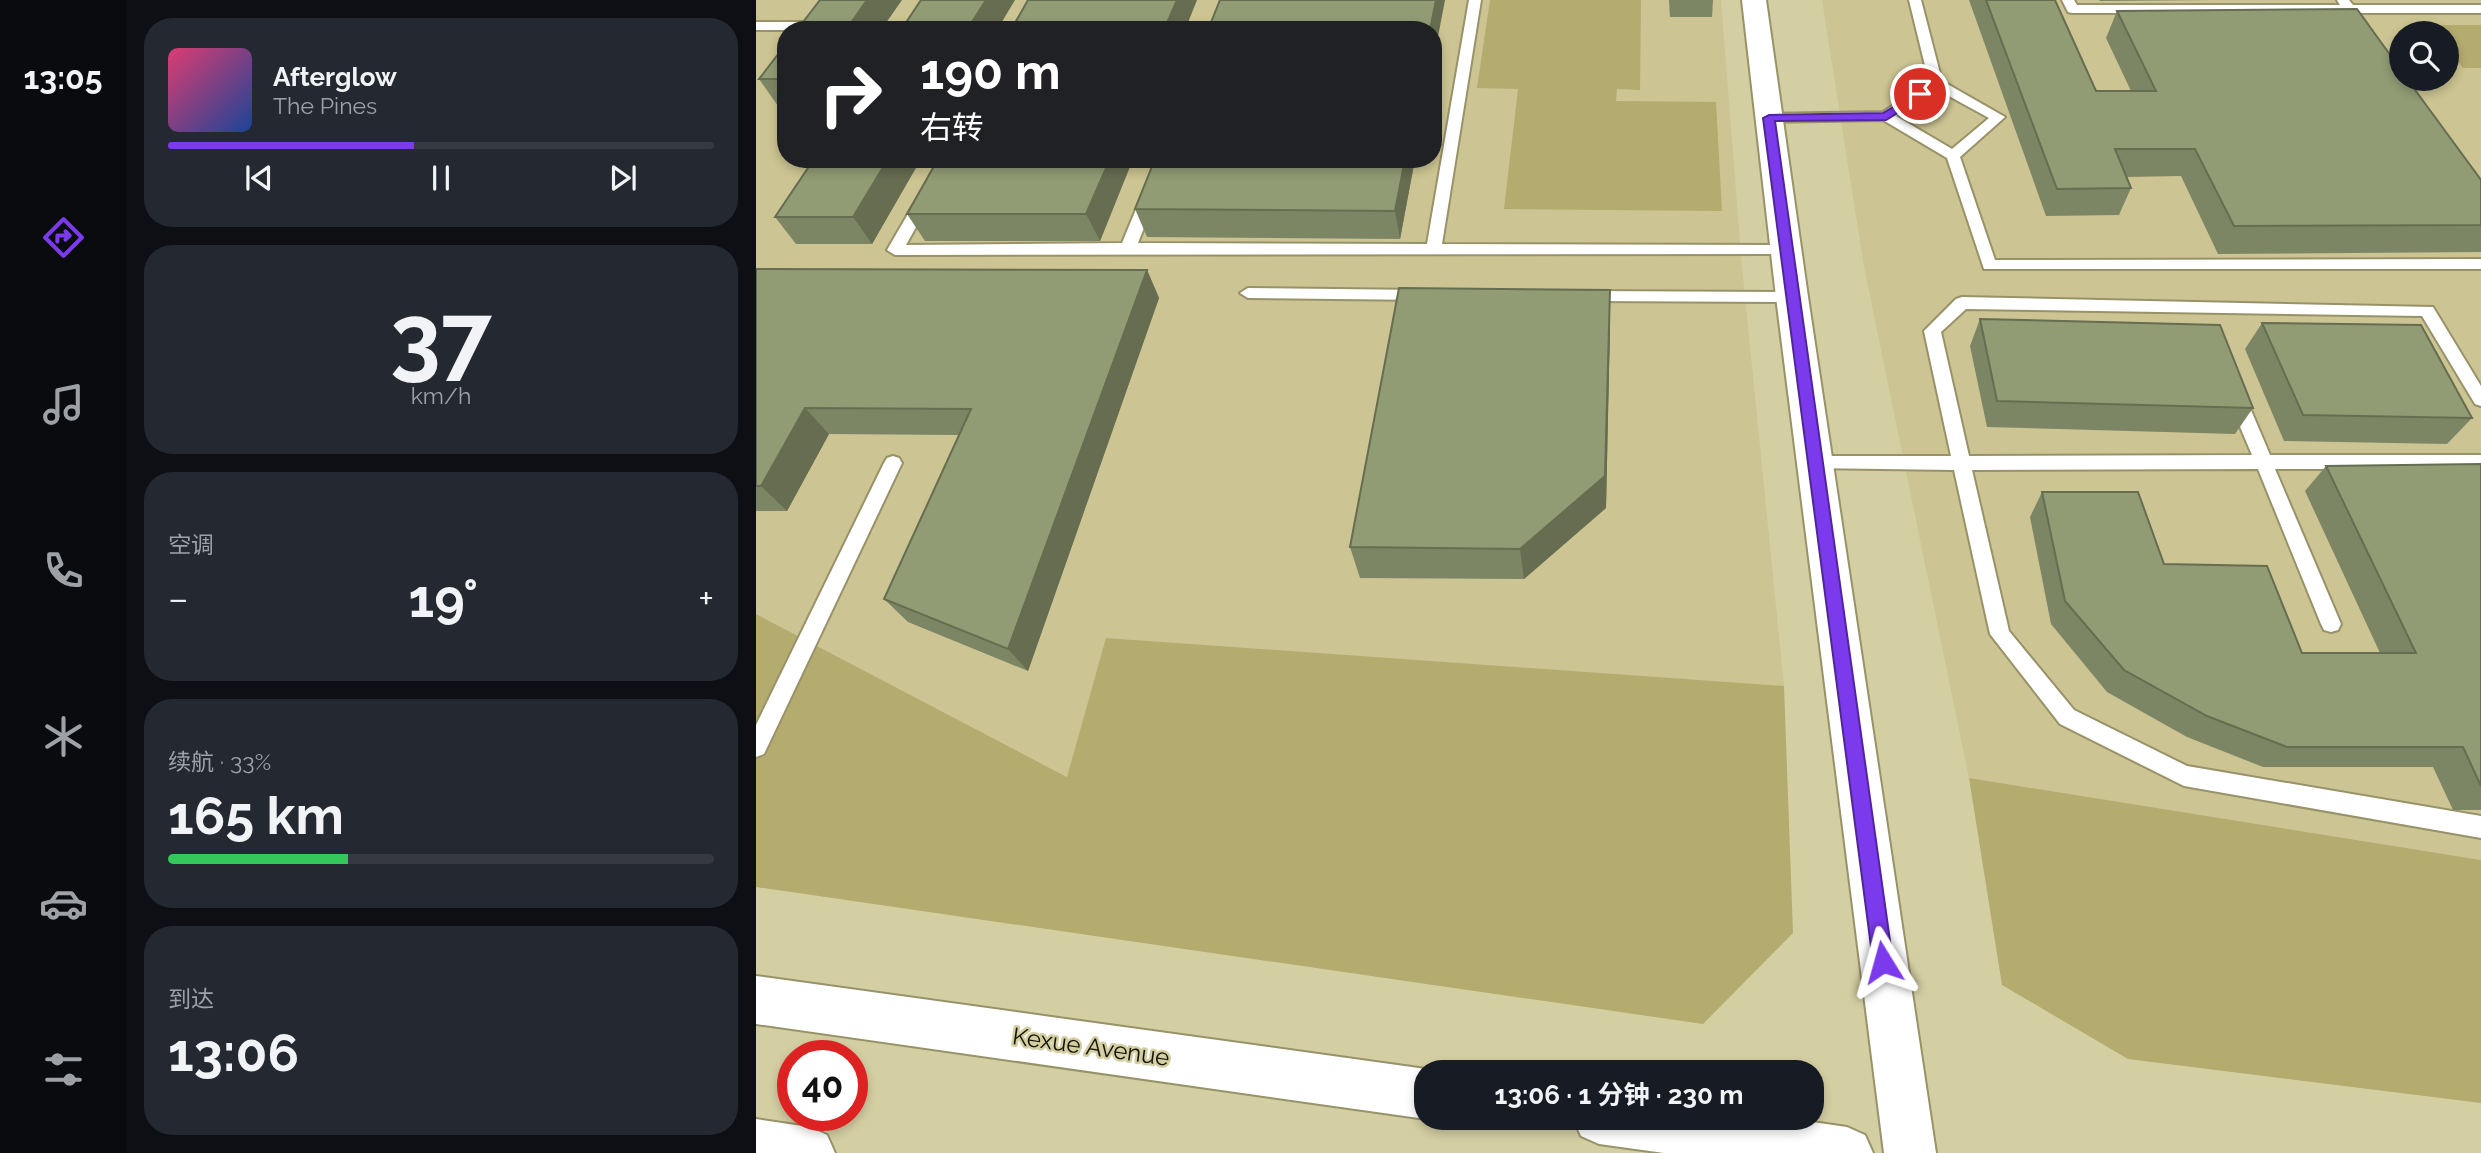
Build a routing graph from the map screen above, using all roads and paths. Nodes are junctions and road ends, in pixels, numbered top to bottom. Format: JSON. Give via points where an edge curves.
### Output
{"nodes":[{"id":1,"x":1475,"y":0,"type":"edge"},
{"id":2,"x":1754,"y":0,"type":"edge"},
{"id":3,"x":1915,"y":0,"type":"edge"},
{"id":4,"x":2068,"y":0,"type":"edge"},
{"id":5,"x":2345,"y":5,"type":"edge"},
{"id":6,"x":2481,"y":9,"type":"edge"},
{"id":7,"x":756,"y":26,"type":"edge"},
{"id":8,"x":777,"y":26,"type":"edge"},
{"id":9,"x":2372,"y":42,"type":"edge"},
{"id":10,"x":1936,"y":83,"type":"junction"},
{"id":11,"x":1886,"y":116,"type":"junction"},
{"id":12,"x":1769,"y":118,"type":"junction"},
{"id":13,"x":1953,"y":156,"type":"junction"},
{"id":14,"x":942,"y":168,"type":"edge"},
{"id":15,"x":1160,"y":168,"type":"edge"},
{"id":16,"x":1128,"y":248,"type":"junction"},
{"id":17,"x":1434,"y":249,"type":"junction"},
{"id":18,"x":1785,"y":250,"type":"junction"},
{"id":19,"x":2481,"y":264,"type":"edge"},
{"id":20,"x":1248,"y":293,"type":"dead end"},
{"id":21,"x":1441,"y":295,"type":"edge"},
{"id":22,"x":1565,"y":296,"type":"edge"},
{"id":23,"x":1791,"y":297,"type":"junction"},
{"id":24,"x":2199,"y":307,"type":"junction"},
{"id":25,"x":2209,"y":331,"type":"edge"},
{"id":26,"x":2229,"y":379,"type":"edge"},
{"id":27,"x":2481,"y":400,"type":"edge"},
{"id":28,"x":1961,"y":462,"type":"junction"},
{"id":29,"x":2264,"y":462,"type":"junction"},
{"id":30,"x":2481,"y":462,"type":"edge"},
{"id":31,"x":893,"y":463,"type":"dead end"},
{"id":32,"x":1814,"y":463,"type":"junction"},
{"id":33,"x":2331,"y":624,"type":"dead end"},
{"id":34,"x":756,"y":747,"type":"edge"},
{"id":35,"x":2481,"y":827,"type":"edge"},
{"id":36,"x":756,"y":1000,"type":"edge"},
{"id":37,"x":1414,"y":1092,"type":"edge"},
{"id":38,"x":1684,"y":1130,"type":"edge"},
{"id":39,"x":756,"y":1145,"type":"edge"},
{"id":40,"x":809,"y":1153,"type":"edge"},
{"id":41,"x":1847,"y":1153,"type":"edge"},
{"id":42,"x":1909,"y":1153,"type":"edge"}],
"edges":[{"from":1,"to":17,"type":"lane"},
{"from":2,"to":12,"type":"street"},
{"from":3,"to":10,"type":"lane"},
{"from":4,"to":5,"type":"lane","via":[[2072,9]]},
{"from":5,"to":6,"type":"lane"},
{"from":5,"to":9,"type":"lane"},
{"from":7,"to":8,"type":"lane"},
{"from":10,"to":11,"type":"lane"},
{"from":10,"to":13,"type":"lane","via":[[1998,117]]},
{"from":11,"to":12,"type":"lane"},
{"from":11,"to":13,"type":"lane"},
{"from":12,"to":18,"type":"street"},
{"from":13,"to":19,"type":"lane","via":[[1989,265]]},
{"from":14,"to":16,"type":"lane","via":[[895,250]]},
{"from":15,"to":16,"type":"lane"},
{"from":16,"to":17,"type":"lane"},
{"from":17,"to":18,"type":"lane"},
{"from":18,"to":23,"type":"street"},
{"from":20,"to":21,"type":"lane"},
{"from":22,"to":23,"type":"lane"},
{"from":23,"to":32,"type":"street"},
{"from":24,"to":25,"type":"lane"},
{"from":24,"to":27,"type":"lane","via":[[2427,311]]},
{"from":24,"to":28,"type":"lane","via":[[1962,303],[1932,331]]},
{"from":26,"to":29,"type":"lane"},
{"from":28,"to":29,"type":"lane"},
{"from":28,"to":32,"type":"lane"},
{"from":28,"to":35,"type":"lane","via":[[2000,634],[2067,717],[2184,776]]},
{"from":29,"to":30,"type":"lane"},
{"from":29,"to":33,"type":"lane"},
{"from":31,"to":34,"type":"lane"},
{"from":32,"to":42,"type":"street"},
{"from":36,"to":37,"type":"street","name":"Kexue Avenue"},
{"from":38,"to":41,"type":"street"},
{"from":39,"to":40,"type":"street"}]}
